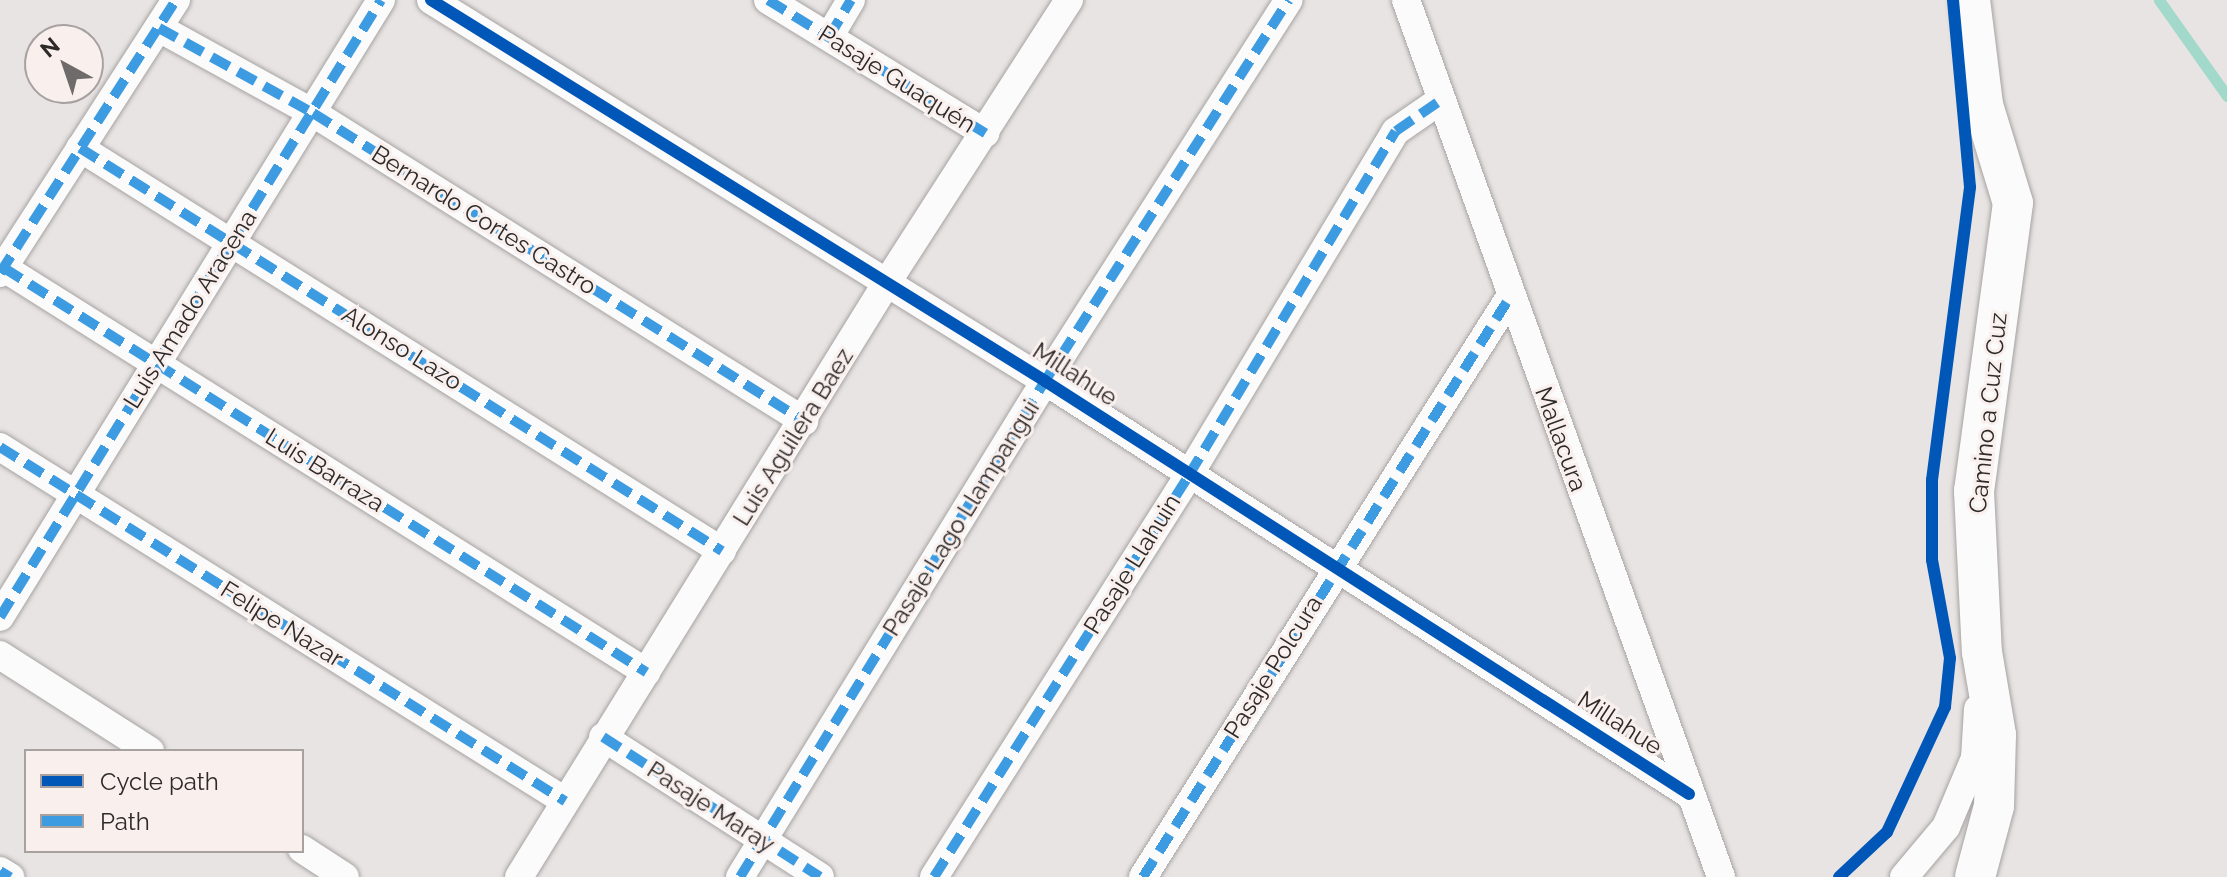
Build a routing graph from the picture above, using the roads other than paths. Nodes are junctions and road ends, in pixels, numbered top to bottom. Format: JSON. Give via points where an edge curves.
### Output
{"nodes":[{"id":1,"x":176,"y":0,"type":"edge"},
{"id":2,"x":381,"y":0,"type":"edge"},
{"id":3,"x":431,"y":0,"type":"edge"},
{"id":4,"x":768,"y":0,"type":"edge"},
{"id":5,"x":851,"y":0,"type":"edge"},
{"id":6,"x":1069,"y":0,"type":"edge"},
{"id":7,"x":1289,"y":0,"type":"edge"},
{"id":8,"x":1406,"y":0,"type":"edge"},
{"id":9,"x":1970,"y":0,"type":"edge"},
{"id":10,"x":159,"y":28,"type":"junction"},
{"id":11,"x":829,"y":37,"type":"junction"},
{"id":12,"x":1441,"y":100,"type":"junction"},
{"id":13,"x":313,"y":113,"type":"junction"},
{"id":14,"x":985,"y":133,"type":"junction"},
{"id":15,"x":80,"y":148,"type":"junction"},
{"id":16,"x":234,"y":241,"type":"junction"},
{"id":17,"x":2,"y":270,"type":"edge"},
{"id":18,"x":886,"y":284,"type":"junction"},
{"id":19,"x":1510,"y":297,"type":"junction"},
{"id":20,"x":155,"y":363,"type":"junction"},
{"id":21,"x":1045,"y":381,"type":"junction"},
{"id":22,"x":804,"y":421,"type":"junction"},
{"id":23,"x":0,"y":447,"type":"edge"},
{"id":24,"x":1189,"y":475,"type":"junction"},
{"id":25,"x":74,"y":494,"type":"junction"},
{"id":26,"x":722,"y":551,"type":"junction"},
{"id":27,"x":1335,"y":567,"type":"junction"},
{"id":28,"x":0,"y":617,"type":"edge"},
{"id":29,"x":1982,"y":652,"type":"junction"},
{"id":30,"x":0,"y":655,"type":"edge"},
{"id":31,"x":646,"y":672,"type":"junction"},
{"id":32,"x":603,"y":737,"type":"junction"},
{"id":33,"x":147,"y":749,"type":"edge"},
{"id":34,"x":1689,"y":794,"type":"junction"},
{"id":35,"x":565,"y":801,"type":"junction"},
{"id":36,"x":762,"y":840,"type":"junction"},
{"id":37,"x":304,"y":850,"type":"edge"},
{"id":38,"x":0,"y":871,"type":"edge"},
{"id":39,"x":10,"y":877,"type":"edge"},
{"id":40,"x":345,"y":877,"type":"edge"},
{"id":41,"x":519,"y":877,"type":"edge"},
{"id":42,"x":740,"y":877,"type":"edge"},
{"id":43,"x":820,"y":877,"type":"edge"},
{"id":44,"x":934,"y":877,"type":"edge"},
{"id":45,"x":1143,"y":877,"type":"edge"},
{"id":46,"x":1721,"y":877,"type":"edge"},
{"id":47,"x":1904,"y":877,"type":"edge"},
{"id":48,"x":1975,"y":877,"type":"edge"}],
"edges":[{"from":1,"to":10,"type":"street"},
{"from":2,"to":13,"type":"street","name":"Luis Amado Aracena"},
{"from":3,"to":18,"type":"street","name":"Millahue"},
{"from":4,"to":11,"type":"street","name":"Pasaje Guaquén"},
{"from":5,"to":11,"type":"street"},
{"from":6,"to":14,"type":"street","name":"Luis Aguilera Baez"},
{"from":7,"to":21,"type":"street","name":"Pasaje Lago Llampangui"},
{"from":8,"to":12,"type":"street","name":"Mallacura"},
{"from":9,"to":29,"type":"main road","name":"Camino a Cuz Cuz","via":[[1983,105],[2013,203],[1974,491]]},
{"from":10,"to":13,"type":"street","name":"Bernardo Cortes Castro"},
{"from":10,"to":15,"type":"street"},
{"from":11,"to":14,"type":"street","name":"Pasaje Guaquén"},
{"from":12,"to":19,"type":"street","name":"Mallacura"},
{"from":12,"to":24,"type":"street","name":"Pasaje Llahuin","via":[[1396,131]]},
{"from":13,"to":16,"type":"street","name":"Luis Amado Aracena"},
{"from":13,"to":22,"type":"street","name":"Bernardo Cortes Castro"},
{"from":14,"to":18,"type":"street","name":"Luis Aguilera Baez"},
{"from":15,"to":16,"type":"street","name":"Alonso Lazo"},
{"from":15,"to":17,"type":"street"},
{"from":16,"to":20,"type":"street","name":"Luis Amado Aracena"},
{"from":16,"to":26,"type":"street","name":"Alonso Lazo"},
{"from":17,"to":20,"type":"street","name":"Luis Barraza"},
{"from":18,"to":21,"type":"street","name":"Millahue"},
{"from":18,"to":22,"type":"street","name":"Luis Aguilera Baez"},
{"from":19,"to":27,"type":"street","name":"Pasaje Polcura"},
{"from":19,"to":34,"type":"street","name":"Mallacura"},
{"from":20,"to":25,"type":"street","name":"Luis Amado Aracena"},
{"from":20,"to":31,"type":"street","name":"Luis Barraza"},
{"from":21,"to":24,"type":"street","name":"Millahue"},
{"from":21,"to":36,"type":"street","name":"Pasaje Lago Llampangui"},
{"from":22,"to":26,"type":"street","name":"Luis Aguilera Baez"},
{"from":23,"to":25,"type":"street","name":"Felipe Nazar"},
{"from":24,"to":27,"type":"street","name":"Millahue"},
{"from":24,"to":44,"type":"street","name":"Pasaje Llahuin"},
{"from":25,"to":28,"type":"street","name":"Luis Amado Aracena"},
{"from":25,"to":35,"type":"street","name":"Felipe Nazar"},
{"from":26,"to":31,"type":"street","name":"Luis Aguilera Baez"},
{"from":27,"to":34,"type":"street","name":"Millahue"},
{"from":27,"to":45,"type":"street","name":"Pasaje Polcura"},
{"from":29,"to":47,"type":"street","via":[[1975,758],[1946,827]]},
{"from":29,"to":48,"type":"main road","name":"Camino a Cuz Cuz","via":[[1996,735],[1994,806]]},
{"from":30,"to":33,"type":"street"},
{"from":31,"to":32,"type":"street","name":"Luis Aguilera Baez"},
{"from":32,"to":35,"type":"street","name":"Luis Aguilera Baez"},
{"from":32,"to":36,"type":"street","name":"Pasaje Maray"},
{"from":34,"to":46,"type":"street","name":"Mallacura"},
{"from":35,"to":41,"type":"street","name":"Luis Aguilera Baez"},
{"from":36,"to":42,"type":"street","name":"Pasaje Lago Llampangui"},
{"from":36,"to":43,"type":"street","name":"Pasaje Maray"},
{"from":37,"to":40,"type":"street"},
{"from":38,"to":39,"type":"street"}]}
